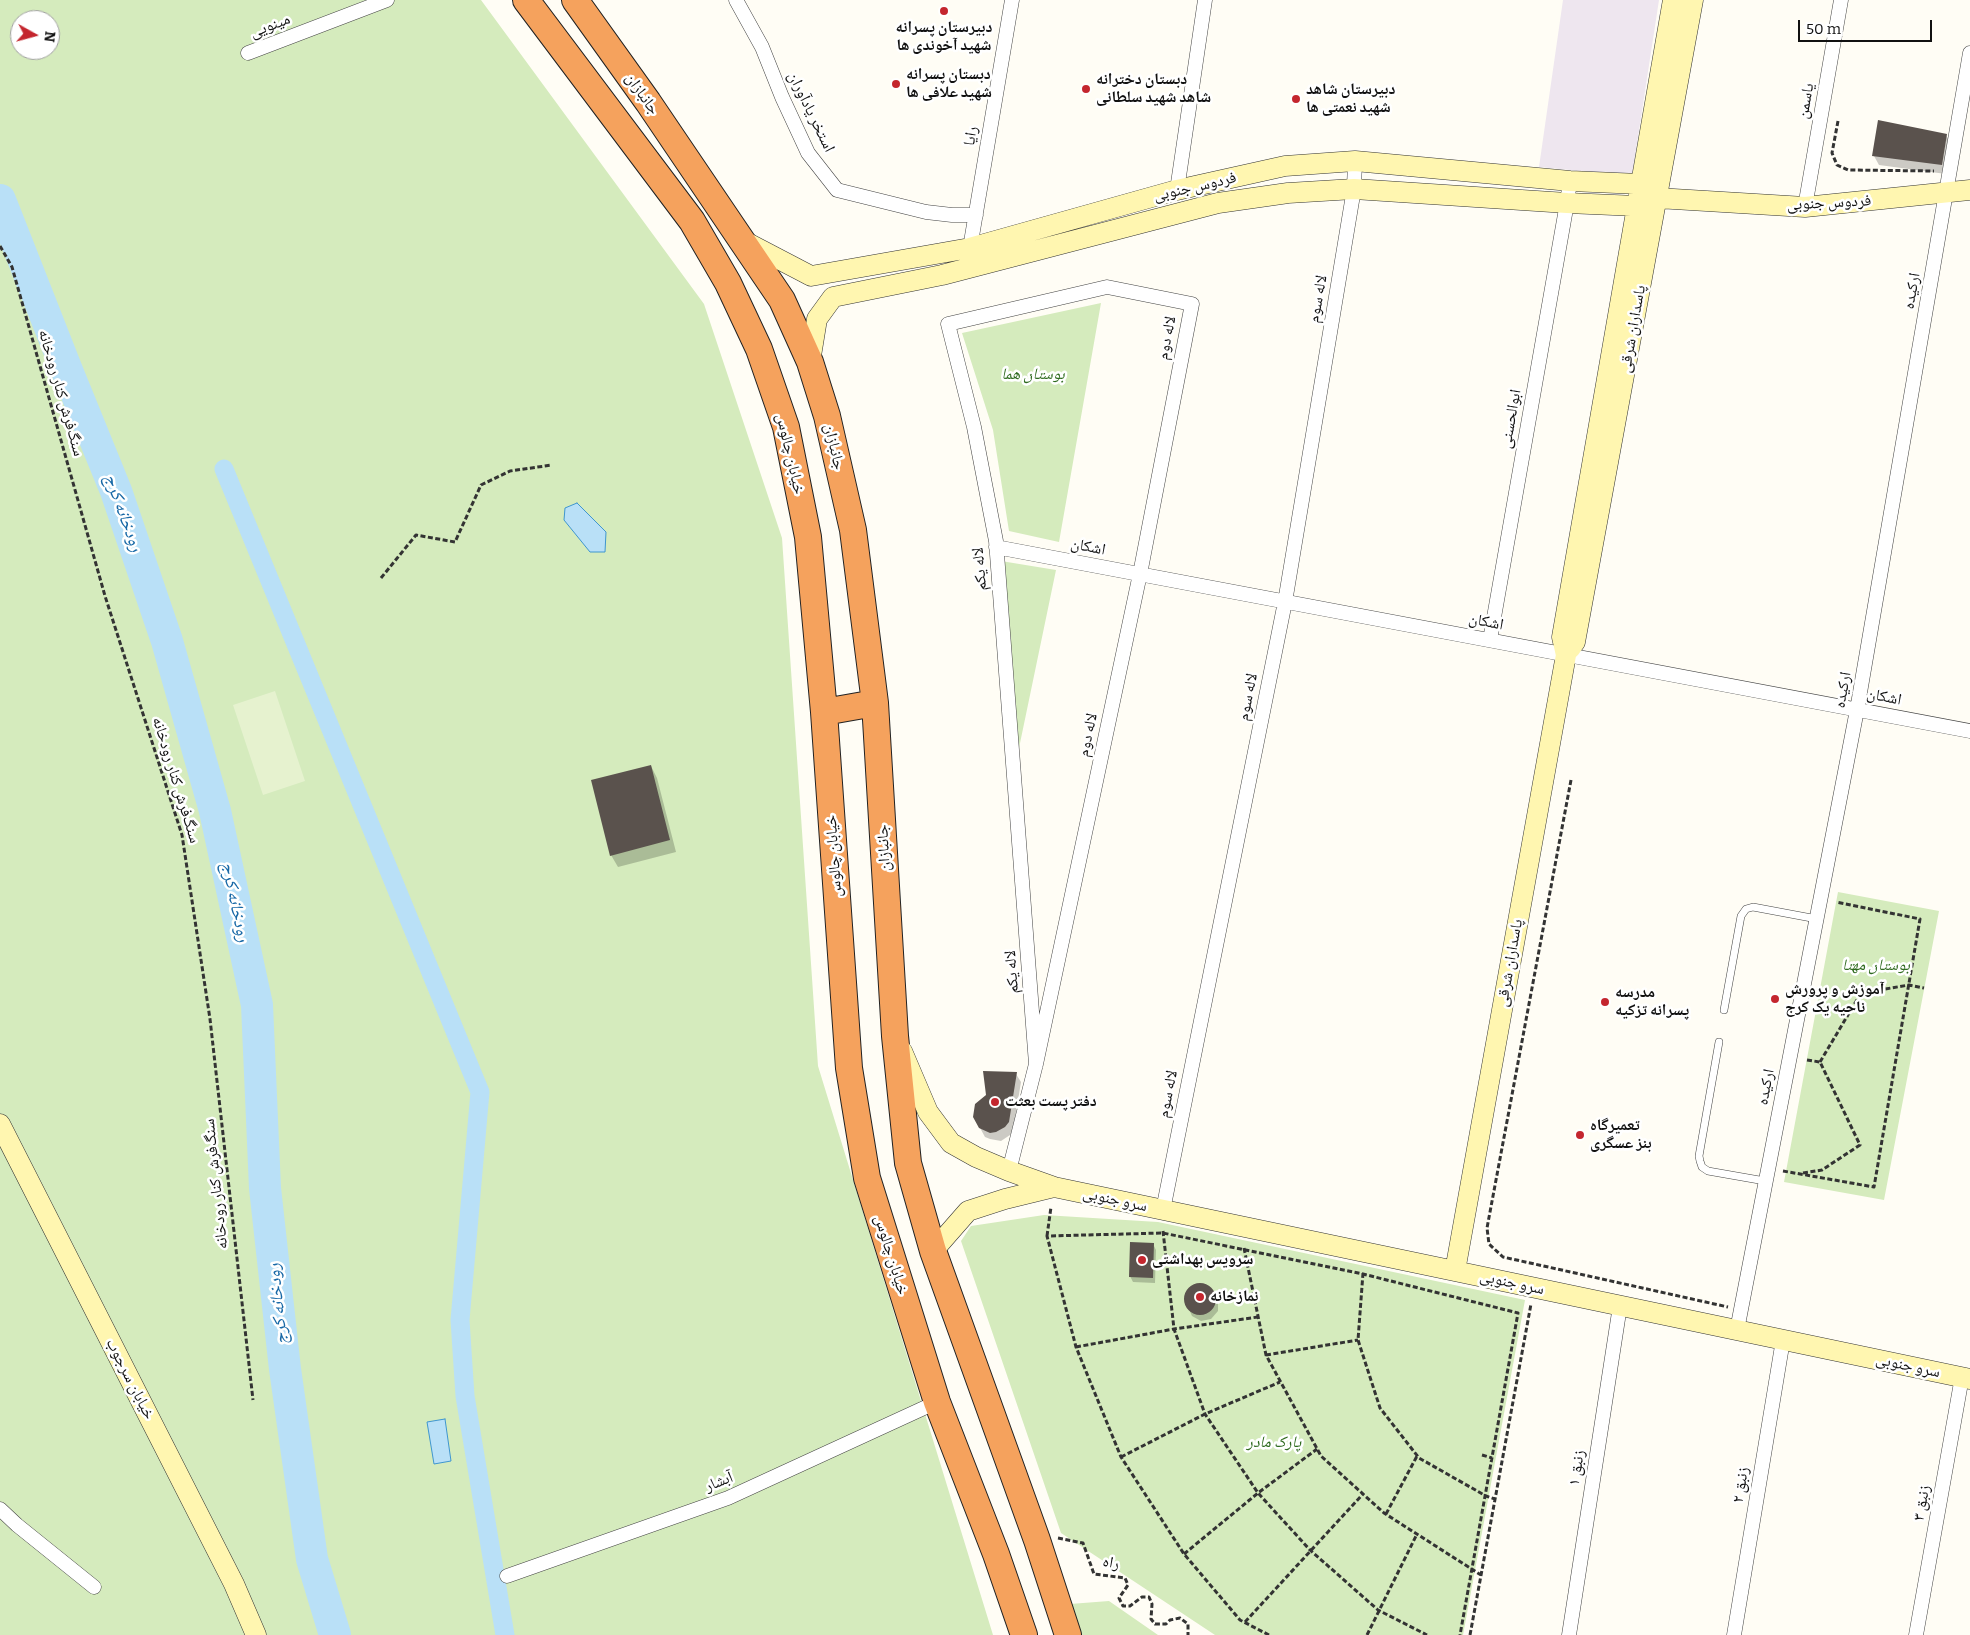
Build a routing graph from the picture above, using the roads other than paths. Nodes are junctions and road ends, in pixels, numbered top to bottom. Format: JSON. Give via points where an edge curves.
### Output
{"nodes":[{"id":1,"x":387,"y":0,"type":"edge"},
{"id":2,"x":526,"y":0,"type":"edge"},
{"id":3,"x":575,"y":0,"type":"edge"},
{"id":4,"x":736,"y":0,"type":"edge"},
{"id":5,"x":1012,"y":0,"type":"edge"},
{"id":6,"x":1205,"y":0,"type":"edge"},
{"id":7,"x":1673,"y":0,"type":"edge"},
{"id":8,"x":1693,"y":0,"type":"edge"},
{"id":9,"x":1842,"y":0,"type":"edge"},
{"id":10,"x":248,"y":53,"type":"dead end"},
{"id":11,"x":1970,"y":53,"type":"edge"},
{"id":12,"x":1355,"y":161,"type":"junction"},
{"id":13,"x":1570,"y":181,"type":"junction"},
{"id":14,"x":1640,"y":184,"type":"junction"},
{"id":15,"x":1354,"y":189,"type":"junction"},
{"id":16,"x":1177,"y":190,"type":"junction"},
{"id":17,"x":1970,"y":190,"type":"edge"},
{"id":18,"x":1946,"y":192,"type":"junction"},
{"id":19,"x":1658,"y":198,"type":"junction"},
{"id":20,"x":1567,"y":203,"type":"junction"},
{"id":21,"x":1637,"y":206,"type":"junction"},
{"id":22,"x":1805,"y":207,"type":"junction"},
{"id":23,"x":976,"y":215,"type":"junction"},
{"id":24,"x":744,"y":241,"type":"junction"},
{"id":25,"x":970,"y":248,"type":"junction"},
{"id":26,"x":1192,"y":304,"type":"joint"},
{"id":27,"x":810,"y":362,"type":"junction"},
{"id":28,"x":996,"y":547,"type":"junction"},
{"id":29,"x":1140,"y":574,"type":"junction"},
{"id":30,"x":1285,"y":602,"type":"junction"},
{"id":31,"x":1490,"y":640,"type":"junction"},
{"id":32,"x":1566,"y":655,"type":"junction"},
{"id":33,"x":875,"y":704,"type":"junction"},
{"id":34,"x":1857,"y":710,"type":"junction"},
{"id":35,"x":824,"y":712,"type":"junction"},
{"id":36,"x":1970,"y":731,"type":"edge"},
{"id":37,"x":1817,"y":919,"type":"junction"},
{"id":38,"x":1724,"y":1010,"type":"dead end"},
{"id":39,"x":895,"y":1036,"type":"junction"},
{"id":40,"x":1719,"y":1042,"type":"dead end"},
{"id":41,"x":1036,"y":1064,"type":"junction"},
{"id":42,"x":0,"y":1124,"type":"edge"},
{"id":43,"x":1009,"y":1171,"type":"junction"},
{"id":44,"x":1767,"y":1175,"type":"junction"},
{"id":45,"x":1054,"y":1187,"type":"junction"},
{"id":46,"x":1163,"y":1210,"type":"junction"},
{"id":47,"x":933,"y":1251,"type":"junction"},
{"id":48,"x":1455,"y":1271,"type":"junction"},
{"id":49,"x":1620,"y":1306,"type":"junction"},
{"id":50,"x":1737,"y":1330,"type":"junction"},
{"id":51,"x":1783,"y":1340,"type":"junction"},
{"id":52,"x":1966,"y":1378,"type":"edge"},
{"id":53,"x":937,"y":1402,"type":"junction"},
{"id":54,"x":0,"y":1509,"type":"edge"},
{"id":55,"x":507,"y":1576,"type":"dead end"},
{"id":56,"x":94,"y":1587,"type":"dead end"},
{"id":57,"x":256,"y":1635,"type":"edge"},
{"id":58,"x":1024,"y":1635,"type":"edge"},
{"id":59,"x":1068,"y":1635,"type":"edge"},
{"id":60,"x":1569,"y":1635,"type":"edge"},
{"id":61,"x":1734,"y":1635,"type":"edge"},
{"id":62,"x":1916,"y":1635,"type":"edge"}],
"edges":[{"from":1,"to":10,"type":"street","name":"مینویی"},
{"from":2,"to":35,"type":"highway","name":"خیابان چالوس","via":[[692,220],[728,283],[759,349],[786,427],[808,537]]},
{"from":3,"to":24,"type":"highway","name":"جانبازان"},
{"from":4,"to":23,"type":"street","name":"استخر یادآوران","via":[[762,47],[808,152],[838,190],[926,212]]},
{"from":5,"to":23,"type":"street","name":"رایا"},
{"from":6,"to":16,"type":"street"},
{"from":7,"to":14,"type":"street","name":"پاسداران شرقی"},
{"from":8,"to":19,"type":"street","name":"پاسداران شرقی"},
{"from":9,"to":22,"type":"street","name":"یاسمن"},
{"from":11,"to":18,"type":"street","name":"ارکیده"},
{"from":12,"to":13,"type":"street","name":"فردوس جنوبی"},
{"from":12,"to":15,"type":"street","name":"لاله سوم"},
{"from":12,"to":16,"type":"street","name":"فردوس جنوبی","via":[[1285,166]]},
{"from":13,"to":14,"type":"street","name":"فردوس جنوبی"},
{"from":13,"to":20,"type":"street","name":"ابوالحسنی"},
{"from":14,"to":19,"type":"street"},
{"from":14,"to":21,"type":"street","name":"پاسداران شرقی"},
{"from":15,"to":20,"type":"street","name":"فردوس جنوبی"},
{"from":15,"to":27,"type":"street","name":"فردوس جنوبی","via":[[1288,193],[1218,203],[942,275],[833,297],[817,318]]},
{"from":15,"to":30,"type":"street","name":"لاله سوم"},
{"from":16,"to":25,"type":"street","name":"فردوس جنوبی"},
{"from":17,"to":18,"type":"street","name":"فردوس جنوبی"},
{"from":18,"to":22,"type":"street","name":"فردوس جنوبی"},
{"from":18,"to":34,"type":"street","name":"ارکیده"},
{"from":19,"to":21,"type":"street","name":"فردوس جنوبی"},
{"from":19,"to":22,"type":"street","name":"فردوس جنوبی"},
{"from":19,"to":32,"type":"street","name":"پاسداران شرقی","via":[[1575,642]]},
{"from":20,"to":21,"type":"street","name":"فردوس جنوبی"},
{"from":20,"to":31,"type":"street","name":"ابوالحسنی"},
{"from":21,"to":32,"type":"street","name":"پاسداران شرقی","via":[[1562,637]]},
{"from":23,"to":25,"type":"street","name":"رایا"},
{"from":24,"to":25,"type":"street","name":"فردوس جنوبی","via":[[811,276]]},
{"from":24,"to":27,"type":"highway","name":"جانبازان","via":[[782,300]]},
{"from":26,"to":28,"type":"street","name":"لاله یکم","via":[[1107,287],[948,324],[974,427]]},
{"from":26,"to":29,"type":"street","name":"لاله دوم"},
{"from":27,"to":33,"type":"highway","name":"جانبازان","via":[[827,416],[853,530]]},
{"from":28,"to":29,"type":"street","name":"اشکان"},
{"from":28,"to":41,"type":"street","name":"لاله یکم"},
{"from":29,"to":30,"type":"street","name":"اشکان"},
{"from":29,"to":41,"type":"street","name":"لاله دوم"},
{"from":30,"to":31,"type":"street","name":"اشکان"},
{"from":30,"to":46,"type":"street","name":"لاله سوم"},
{"from":31,"to":32,"type":"street","name":"اشکان"},
{"from":32,"to":34,"type":"street","name":"اشکان"},
{"from":32,"to":48,"type":"street","name":"پاسداران شرقی"},
{"from":33,"to":35,"type":"highway"},
{"from":33,"to":39,"type":"highway","name":"جانبازان"},
{"from":34,"to":36,"type":"street","name":"اشکان"},
{"from":34,"to":37,"type":"street","name":"ارکیده"},
{"from":35,"to":53,"type":"highway","name":"خیابان چالوس","via":[[849,1068],[866,1178]]},
{"from":37,"to":38,"type":"lane","via":[[1746,909],[1741,916]]},
{"from":37,"to":44,"type":"street","name":"ارکیده"},
{"from":39,"to":43,"type":"street","name":"سرو جنوبی","via":[[928,1112],[951,1143]]},
{"from":39,"to":47,"type":"highway","via":[[908,1163]]},
{"from":40,"to":44,"type":"lane","via":[[1699,1156],[1702,1167],[1708,1171]]},
{"from":41,"to":43,"type":"street","name":"لاله دوم"},
{"from":42,"to":57,"type":"street","name":"خیابان سرجوب","via":[[234,1584]]},
{"from":43,"to":45,"type":"street","name":"سرو جنوبی"},
{"from":44,"to":50,"type":"street","name":"ارکیده"},
{"from":45,"to":46,"type":"street","name":"سرو جنوبی"},
{"from":45,"to":47,"type":"street","via":[[968,1211]]},
{"from":46,"to":48,"type":"street","name":"سرو جنوبی"},
{"from":47,"to":59,"type":"highway"},
{"from":48,"to":49,"type":"street","name":"سرو جنوبی"},
{"from":49,"to":50,"type":"street","name":"سرو جنوبی"},
{"from":49,"to":60,"type":"street","name":"زنبق ۱"},
{"from":50,"to":51,"type":"street","name":"سرو جنوبی"},
{"from":51,"to":52,"type":"street","name":"سرو جنوبی"},
{"from":51,"to":61,"type":"street","name":"زنبق ۲"},
{"from":52,"to":62,"type":"street","name":"زنبق ۳"},
{"from":53,"to":55,"type":"street","name":"آبشار","via":[[728,1498]]},
{"from":53,"to":58,"type":"highway","name":"خیابان چالوس"},
{"from":54,"to":56,"type":"street"}]}
